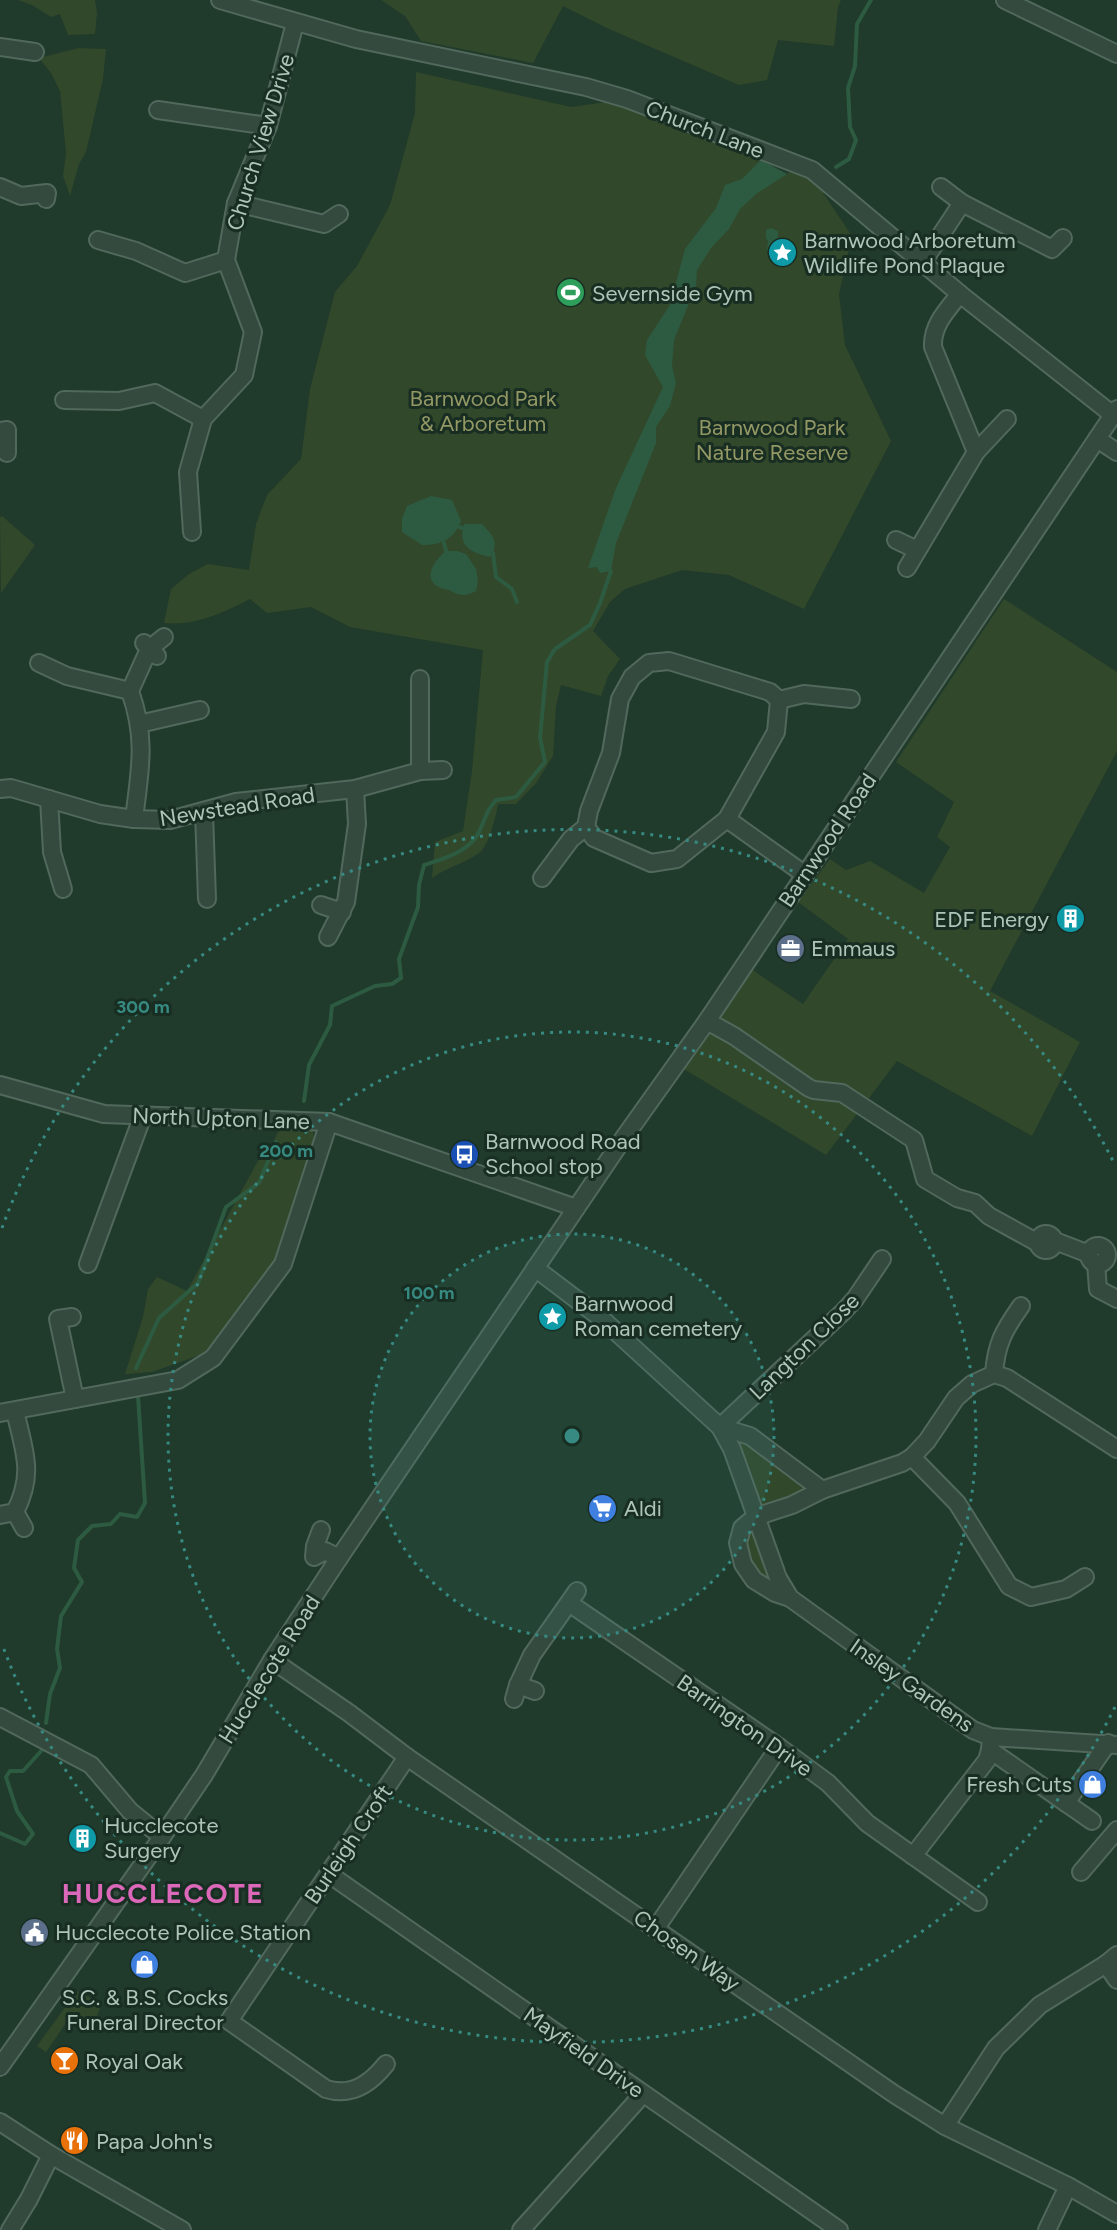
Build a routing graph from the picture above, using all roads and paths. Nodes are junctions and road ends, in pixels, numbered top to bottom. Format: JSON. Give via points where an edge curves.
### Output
{"nodes":[{"id":1,"x":220,"y":0,"type":"edge"},
{"id":2,"x":1010,"y":1,"type":"edge"},
{"id":3,"x":295,"y":23,"type":"junction"},
{"id":4,"x":0,"y":47,"type":"edge"},
{"id":5,"x":35,"y":52,"type":"dead end"},
{"id":6,"x":1117,"y":54,"type":"edge"},
{"id":7,"x":158,"y":110,"type":"dead end"},
{"id":8,"x":268,"y":126,"type":"junction"},
{"id":9,"x":0,"y":187,"type":"edge"},
{"id":10,"x":941,"y":187,"type":"dead end"},
{"id":11,"x":46,"y":199,"type":"dead end"},
{"id":12,"x":236,"y":203,"type":"junction"},
{"id":13,"x":962,"y":203,"type":"junction"},
{"id":14,"x":339,"y":214,"type":"dead end"},
{"id":15,"x":1063,"y":238,"type":"dead end"},
{"id":16,"x":98,"y":240,"type":"dead end"},
{"id":17,"x":226,"y":260,"type":"junction"},
{"id":18,"x":923,"y":262,"type":"junction"},
{"id":19,"x":960,"y":294,"type":"junction"},
{"id":20,"x":64,"y":400,"type":"dead end"},
{"id":21,"x":1115,"y":412,"type":"edge"},
{"id":22,"x":203,"y":419,"type":"junction"},
{"id":23,"x":1007,"y":419,"type":"dead end"},
{"id":24,"x":0,"y":431,"type":"edge"},
{"id":25,"x":1097,"y":439,"type":"junction"},
{"id":26,"x":976,"y":452,"type":"junction"},
{"id":27,"x":1117,"y":452,"type":"edge"},
{"id":28,"x":7,"y":453,"type":"dead end"},
{"id":29,"x":192,"y":532,"type":"dead end"},
{"id":30,"x":896,"y":540,"type":"dead end"},
{"id":31,"x":917,"y":550,"type":"junction"},
{"id":32,"x":907,"y":568,"type":"dead end"},
{"id":33,"x":164,"y":637,"type":"dead end"},
{"id":34,"x":39,"y":663,"type":"dead end"},
{"id":35,"x":420,"y":679,"type":"dead end"},
{"id":36,"x":130,"y":691,"type":"junction"},
{"id":37,"x":851,"y":699,"type":"dead end"},
{"id":38,"x":779,"y":700,"type":"junction"},
{"id":39,"x":201,"y":710,"type":"dead end"},
{"id":40,"x":139,"y":724,"type":"junction"},
{"id":41,"x":443,"y":770,"type":"dead end"},
{"id":42,"x":420,"y":771,"type":"junction"},
{"id":43,"x":0,"y":789,"type":"edge"},
{"id":44,"x":355,"y":789,"type":"junction"},
{"id":45,"x":49,"y":799,"type":"junction"},
{"id":46,"x":204,"y":812,"type":"junction"},
{"id":47,"x":134,"y":819,"type":"junction"},
{"id":48,"x":727,"y":819,"type":"junction"},
{"id":49,"x":586,"y":827,"type":"junction"},
{"id":50,"x":804,"y":874,"type":"junction"},
{"id":51,"x":542,"y":878,"type":"dead end"},
{"id":52,"x":63,"y":889,"type":"dead end"},
{"id":53,"x":204,"y":891,"type":"dead end"},
{"id":54,"x":321,"y":905,"type":"dead end"},
{"id":55,"x":342,"y":912,"type":"junction"},
{"id":56,"x":328,"y":937,"type":"dead end"},
{"id":57,"x":707,"y":1021,"type":"junction"},
{"id":58,"x":0,"y":1085,"type":"edge"},
{"id":59,"x":143,"y":1115,"type":"junction"},
{"id":60,"x":329,"y":1122,"type":"junction"},
{"id":61,"x":576,"y":1208,"type":"junction"},
{"id":62,"x":1102,"y":1252,"type":"edge"},
{"id":63,"x":882,"y":1259,"type":"dead end"},
{"id":64,"x":88,"y":1264,"type":"dead end"},
{"id":65,"x":535,"y":1268,"type":"junction"},
{"id":66,"x":1117,"y":1299,"type":"edge"},
{"id":67,"x":1021,"y":1306,"type":"dead end"},
{"id":68,"x":58,"y":1319,"type":"dead end"},
{"id":69,"x":994,"y":1374,"type":"junction"},
{"id":70,"x":75,"y":1399,"type":"junction"},
{"id":71,"x":8,"y":1412,"type":"edge"},
{"id":72,"x":720,"y":1427,"type":"junction"},
{"id":73,"x":1117,"y":1449,"type":"edge"},
{"id":74,"x":912,"y":1457,"type":"junction"},
{"id":75,"x":822,"y":1490,"type":"junction"},
{"id":76,"x":8,"y":1513,"type":"edge"},
{"id":77,"x":755,"y":1517,"type":"junction"},
{"id":78,"x":24,"y":1528,"type":"dead end"},
{"id":79,"x":321,"y":1530,"type":"dead end"},
{"id":80,"x":339,"y":1558,"type":"junction"},
{"id":81,"x":1084,"y":1577,"type":"dead end"},
{"id":82,"x":790,"y":1598,"type":"junction"},
{"id":83,"x":272,"y":1660,"type":"junction"},
{"id":84,"x":522,"y":1692,"type":"dead end"},
{"id":85,"x":0,"y":1717,"type":"edge"},
{"id":86,"x":991,"y":1743,"type":"junction"},
{"id":87,"x":1113,"y":1744,"type":"edge"},
{"id":88,"x":779,"y":1747,"type":"junction"},
{"id":89,"x":407,"y":1757,"type":"junction"},
{"id":90,"x":1066,"y":1803,"type":"junction"},
{"id":91,"x":1092,"y":1821,"type":"dead end"},
{"id":92,"x":1117,"y":1830,"type":"edge"},
{"id":93,"x":162,"y":1837,"type":"junction"},
{"id":94,"x":913,"y":1856,"type":"junction"},
{"id":95,"x":1081,"y":1872,"type":"dead end"},
{"id":96,"x":329,"y":1874,"type":"junction"},
{"id":97,"x":978,"y":1902,"type":"dead end"},
{"id":98,"x":656,"y":1928,"type":"junction"},
{"id":99,"x":1111,"y":1960,"type":"edge"},
{"id":100,"x":1117,"y":1980,"type":"edge"},
{"id":101,"x":386,"y":2064,"type":"dead end"},
{"id":102,"x":0,"y":2067,"type":"edge"},
{"id":103,"x":643,"y":2094,"type":"junction"},
{"id":104,"x":0,"y":2122,"type":"edge"},
{"id":105,"x":945,"y":2126,"type":"junction"},
{"id":106,"x":51,"y":2154,"type":"junction"},
{"id":107,"x":1068,"y":2186,"type":"junction"},
{"id":108,"x":1117,"y":2214,"type":"edge"},
{"id":109,"x":10,"y":2230,"type":"edge"},
{"id":110,"x":182,"y":2230,"type":"edge"},
{"id":111,"x":521,"y":2230,"type":"edge"},
{"id":112,"x":839,"y":2230,"type":"edge"},
{"id":113,"x":1047,"y":2230,"type":"edge"}],
"edges":[{"from":1,"to":3,"type":"street","name":"Church Lane"},
{"from":2,"to":6,"type":"street"},
{"from":3,"to":8,"type":"street","name":"Church View Drive"},
{"from":3,"to":18,"type":"street","name":"Church Lane","via":[[586,87],[650,108],[812,170]]},
{"from":4,"to":5,"type":"street"},
{"from":7,"to":8,"type":"street"},
{"from":8,"to":12,"type":"street","name":"Church View Drive"},
{"from":9,"to":11,"type":"street","via":[[21,196],[47,193]]},
{"from":10,"to":13,"type":"street"},
{"from":12,"to":14,"type":"street","via":[[324,224]]},
{"from":12,"to":17,"type":"street","name":"Church View Drive"},
{"from":13,"to":15,"type":"street","via":[[1052,249]]},
{"from":13,"to":18,"type":"street"},
{"from":16,"to":17,"type":"street","via":[[185,273]]},
{"from":17,"to":22,"type":"street","name":"Church View Drive","via":[[253,332],[244,375]]},
{"from":18,"to":19,"type":"street","name":"Church Lane"},
{"from":19,"to":21,"type":"street","name":"Church Lane"},
{"from":19,"to":26,"type":"street","via":[[936,326],[933,347]]},
{"from":20,"to":22,"type":"street","via":[[119,401],[155,393]]},
{"from":21,"to":25,"type":"street","name":"Barnwood Road"},
{"from":22,"to":29,"type":"street","via":[[188,472]]},
{"from":23,"to":26,"type":"street"},
{"from":24,"to":28,"type":"street","via":[[7,430]]},
{"from":25,"to":27,"type":"street"},
{"from":25,"to":50,"type":"street","name":"Barnwood Road"},
{"from":26,"to":31,"type":"street"},
{"from":30,"to":31,"type":"street"},
{"from":31,"to":32,"type":"street"},
{"from":33,"to":36,"type":"street","via":[[150,649]]},
{"from":34,"to":36,"type":"street","via":[[67,676]]},
{"from":35,"to":42,"type":"street"},
{"from":36,"to":40,"type":"street"},
{"from":37,"to":38,"type":"street","via":[[804,694]]},
{"from":38,"to":48,"type":"street","via":[[776,732]]},
{"from":38,"to":49,"type":"street","via":[[770,692],[669,661],[649,663],[632,677],[620,699],[611,753]]},
{"from":39,"to":40,"type":"street"},
{"from":40,"to":47,"type":"street","via":[[142,755]]},
{"from":41,"to":42,"type":"street","name":"Newstead Road"},
{"from":42,"to":44,"type":"street","name":"Newstead Road"},
{"from":43,"to":45,"type":"street","name":"Newstead Road","via":[[11,788]]},
{"from":44,"to":46,"type":"street","name":"Newstead Road","via":[[236,802]]},
{"from":44,"to":55,"type":"street","via":[[357,824]]},
{"from":45,"to":47,"type":"street","name":"Newstead Road"},
{"from":45,"to":52,"type":"street","via":[[51,852]]},
{"from":46,"to":47,"type":"street","name":"Newstead Road","via":[[170,819]]},
{"from":46,"to":53,"type":"street"},
{"from":48,"to":49,"type":"street","via":[[676,860],[651,863],[594,838]]},
{"from":48,"to":50,"type":"street"},
{"from":49,"to":51,"type":"street"},
{"from":50,"to":57,"type":"street","name":"Barnwood Road"},
{"from":54,"to":55,"type":"street"},
{"from":55,"to":56,"type":"street"},
{"from":57,"to":61,"type":"street","name":"Barnwood Road"},
{"from":57,"to":62,"type":"street","via":[[809,1088],[842,1093],[915,1140],[925,1179],[957,1198],[975,1203],[989,1216],[1046,1242]]},
{"from":58,"to":59,"type":"street","name":"North Upton Lane","via":[[104,1114]]},
{"from":59,"to":60,"type":"street","name":"North Upton Lane"},
{"from":59,"to":64,"type":"street"},
{"from":60,"to":61,"type":"street","name":"North Upton Lane"},
{"from":60,"to":70,"type":"street","via":[[283,1264],[213,1358],[178,1380]]},
{"from":61,"to":65,"type":"street","name":"Barnwood Road"},
{"from":62,"to":66,"type":"street","via":[[1098,1289]]},
{"from":63,"to":72,"type":"street","name":"Langton Close","via":[[843,1312]]},
{"from":65,"to":72,"type":"street","name":"Insley Gardens","via":[[601,1318]]},
{"from":65,"to":80,"type":"street","name":"Hucclecote Road"},
{"from":67,"to":69,"type":"street","via":[[1002,1334]]},
{"from":68,"to":70,"type":"street"},
{"from":69,"to":73,"type":"street","via":[[1007,1378]]},
{"from":69,"to":74,"type":"street","via":[[972,1384],[956,1398]]},
{"from":70,"to":71,"type":"street"},
{"from":71,"to":76,"type":"street","via":[[27,1465],[27,1483]]},
{"from":72,"to":75,"type":"street","via":[[750,1436]]},
{"from":72,"to":77,"type":"street","name":"Insley Gardens","via":[[732,1449]]},
{"from":74,"to":75,"type":"street"},
{"from":74,"to":81,"type":"street","via":[[957,1503],[1009,1587],[1030,1598],[1066,1589]]},
{"from":75,"to":77,"type":"street"},
{"from":76,"to":78,"type":"street"},
{"from":77,"to":82,"type":"street","name":"Insley Gardens","via":[[778,1578]]},
{"from":77,"to":82,"type":"street","name":"Insley Gardens","via":[[742,1528],[738,1543],[742,1564],[754,1580]]},
{"from":79,"to":80,"type":"street","via":[[314,1557],[325,1551]]},
{"from":80,"to":83,"type":"street","name":"Hucclecote Road"},
{"from":82,"to":86,"type":"street","name":"Insley Gardens"},
{"from":83,"to":89,"type":"street","name":"Chosen Way"},
{"from":83,"to":93,"type":"street","name":"Hucclecote Road"},
{"from":84,"to":88,"type":"street","name":"Barrington Drive","via":[[532,1654],[573,1597]]},
{"from":85,"to":93,"type":"street","via":[[91,1765],[130,1811]]},
{"from":86,"to":87,"type":"street","name":"Insley Gardens"},
{"from":86,"to":90,"type":"street","name":"Insley Gardens"},
{"from":86,"to":94,"type":"street","via":[[987,1760]]},
{"from":87,"to":90,"type":"street"},
{"from":88,"to":94,"type":"street","name":"Barrington Drive","via":[[828,1783],[867,1823]]},
{"from":88,"to":98,"type":"street"},
{"from":89,"to":96,"type":"street","name":"Burleigh Croft"},
{"from":89,"to":98,"type":"street","name":"Chosen Way"},
{"from":90,"to":91,"type":"street","name":"Insley Gardens"},
{"from":92,"to":95,"type":"street"},
{"from":93,"to":102,"type":"street","name":"Hucclecote Road"},
{"from":94,"to":97,"type":"street","name":"Barrington Drive"},
{"from":96,"to":101,"type":"street","name":"Burleigh Croft","via":[[229,2021],[333,2091],[379,2084]]},
{"from":96,"to":103,"type":"street","name":"Mayfield Drive"},
{"from":98,"to":105,"type":"street","name":"Chosen Way"},
{"from":99,"to":100,"type":"street"},
{"from":99,"to":105,"type":"street","via":[[1040,2005],[996,2048]]},
{"from":103,"to":111,"type":"street"},
{"from":103,"to":112,"type":"street","name":"Mayfield Drive"},
{"from":104,"to":106,"type":"street"},
{"from":105,"to":107,"type":"street","name":"Chosen Way"},
{"from":106,"to":109,"type":"street"},
{"from":106,"to":110,"type":"street"},
{"from":107,"to":108,"type":"street","name":"Chosen Way"},
{"from":107,"to":113,"type":"street"}]}
